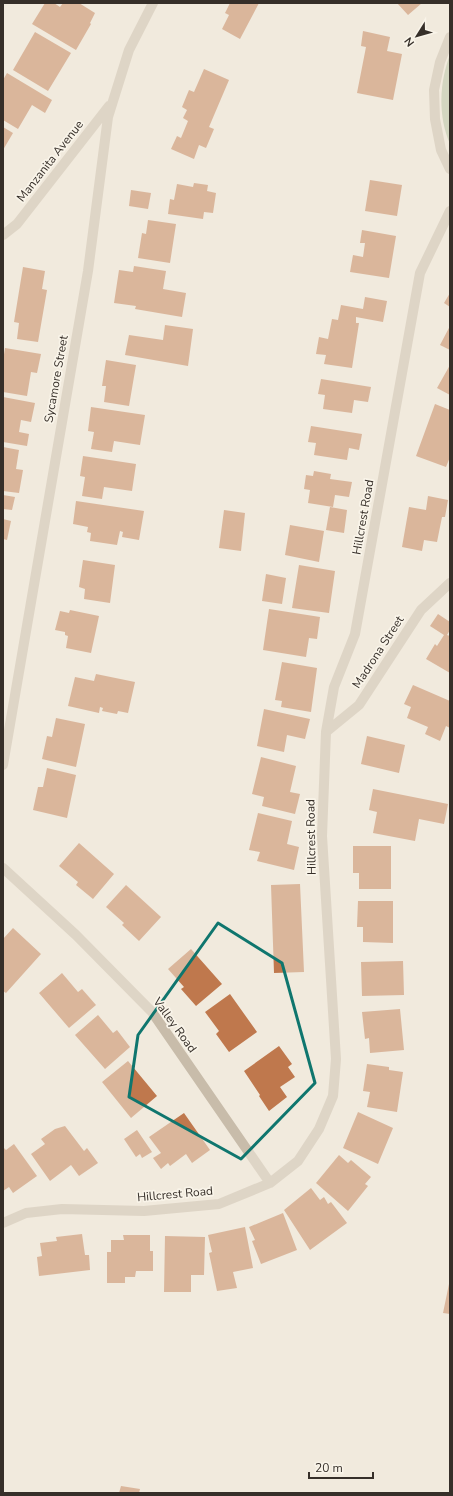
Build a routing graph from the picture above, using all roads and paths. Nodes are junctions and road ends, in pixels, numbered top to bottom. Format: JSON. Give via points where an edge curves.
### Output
{"nodes":[{"id":1,"x":153,"y":3,"type":"edge"},
{"id":2,"x":450,"y":36,"type":"edge"},
{"id":3,"x":114,"y":100,"type":"junction"},
{"id":4,"x":450,"y":169,"type":"edge"},
{"id":5,"x":450,"y":211,"type":"edge"},
{"id":6,"x":3,"y":235,"type":"edge"},
{"id":7,"x":450,"y":583,"type":"edge"},
{"id":8,"x":326,"y":732,"type":"junction"},
{"id":9,"x":3,"y":765,"type":"edge"},
{"id":10,"x":3,"y":868,"type":"edge"},
{"id":11,"x":270,"y":1183,"type":"junction"},
{"id":12,"x":3,"y":1223,"type":"edge"}],
"edges":[{"from":1,"to":3,"type":"street","name":"Sycamore Street","via":[[129,50]]},
{"from":2,"to":4,"type":"street","via":[[440,62],[434,90],[435,119],[441,150]]},
{"from":3,"to":6,"type":"street","name":"Manzanita Avenue","via":[[17,224]]},
{"from":3,"to":9,"type":"street","name":"Sycamore Street","via":[[108,117],[86,279]]},
{"from":5,"to":8,"type":"street","name":"Hillcrest Road","via":[[420,273],[354,634],[334,687]]},
{"from":7,"to":8,"type":"street","name":"Madrona Street","via":[[421,610],[359,705]]},
{"from":8,"to":11,"type":"street","name":"Hillcrest Road","via":[[322,836],[336,1059],[333,1096],[319,1129],[298,1161]]},
{"from":10,"to":11,"type":"street","name":"Valley Road","via":[[76,935],[152,1012]]},
{"from":11,"to":12,"type":"street","name":"Hillcrest Road","via":[[219,1204],[144,1211],[62,1209],[26,1213]]}]}
